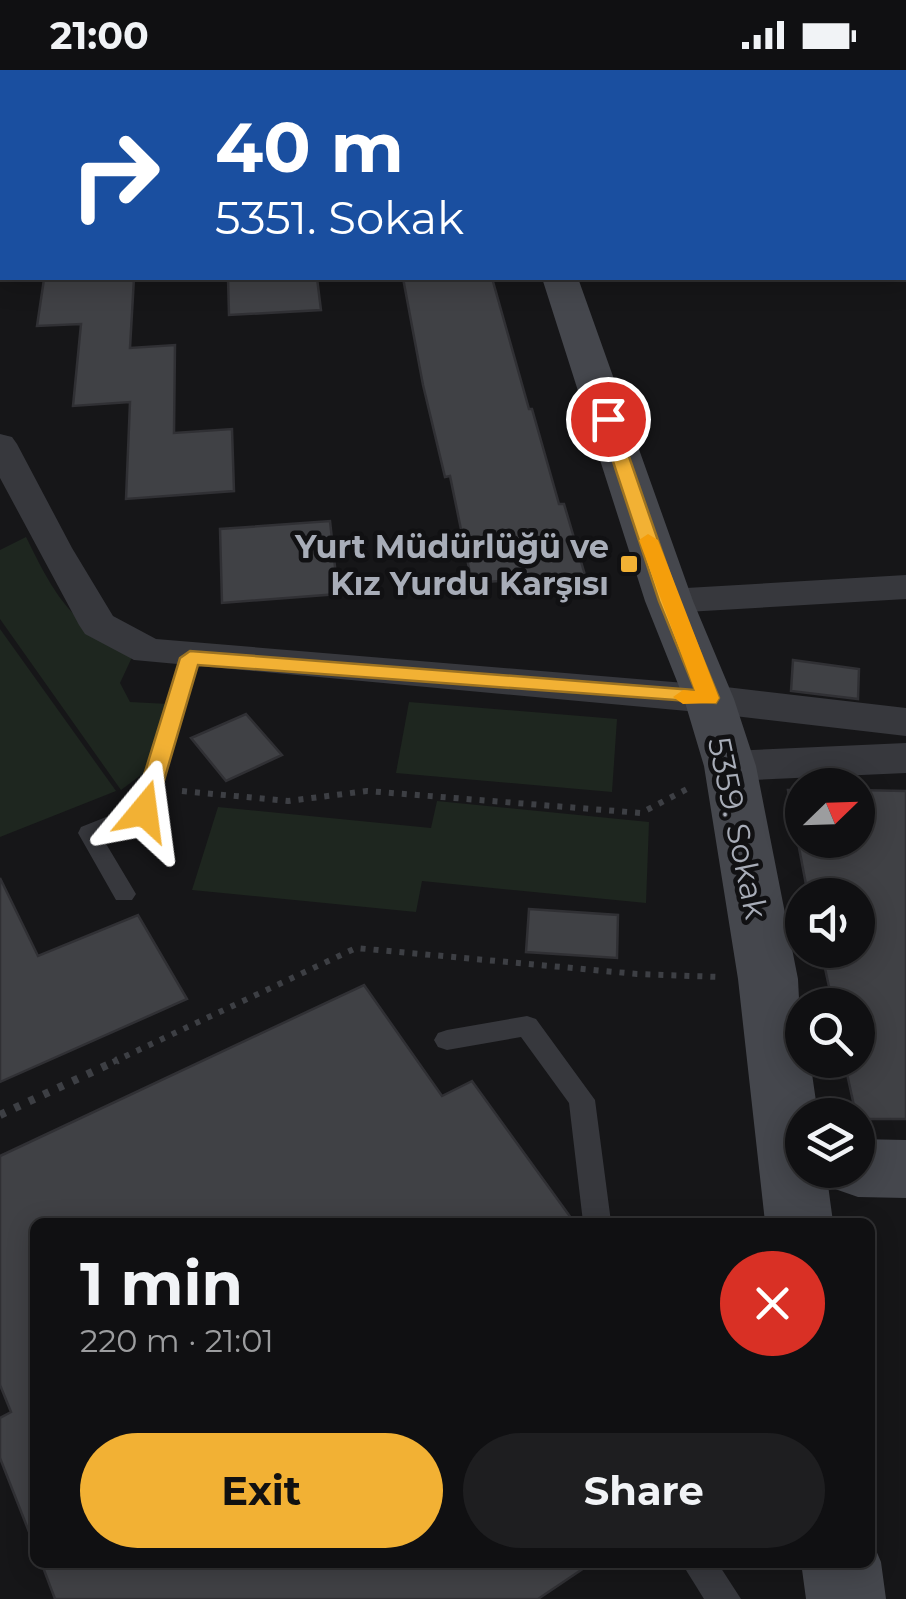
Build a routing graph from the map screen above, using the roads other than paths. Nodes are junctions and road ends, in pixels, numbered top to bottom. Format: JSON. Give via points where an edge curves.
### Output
{"nodes":[{"id":1,"x":561,"y":280,"type":"edge"},
{"id":2,"x":0,"y":444,"type":"edge"},
{"id":3,"x":906,"y":587,"type":"edge"},
{"id":4,"x":669,"y":601,"type":"junction"},
{"id":5,"x":190,"y":658,"type":"junction"},
{"id":6,"x":709,"y":698,"type":"junction"},
{"id":7,"x":906,"y":722,"type":"edge"},
{"id":8,"x":906,"y":758,"type":"edge"},
{"id":9,"x":730,"y":766,"type":"junction"},
{"id":10,"x":124,"y":894,"type":"dead end"},
{"id":11,"x":447,"y":1040,"type":"dead end"},
{"id":12,"x":785,"y":1098,"type":"edge"},
{"id":13,"x":875,"y":1168,"type":"edge"},
{"id":14,"x":906,"y":1169,"type":"edge"},
{"id":15,"x":597,"y":1218,"type":"edge"},
{"id":16,"x":701,"y":1568,"type":"edge"},
{"id":17,"x":842,"y":1568,"type":"edge"},
{"id":18,"x":724,"y":1599,"type":"edge"},
{"id":19,"x":846,"y":1599,"type":"edge"}],
"edges":[{"from":1,"to":4,"type":"street","name":"5359. Sokak"},
{"from":2,"to":5,"type":"street","via":[[98,625],[148,651]]},
{"from":3,"to":4,"type":"street"},
{"from":4,"to":6,"type":"street","name":"5359. Sokak"},
{"from":5,"to":6,"type":"street"},
{"from":5,"to":10,"type":"lane","via":[[144,811],[89,833]]},
{"from":6,"to":7,"type":"street"},
{"from":6,"to":9,"type":"street","name":"5359. Sokak"},
{"from":8,"to":9,"type":"street"},
{"from":9,"to":12,"type":"street","name":"5359. Sokak"},
{"from":11,"to":15,"type":"lane","via":[[527,1026],[582,1100]]},
{"from":13,"to":14,"type":"street"},
{"from":16,"to":18,"type":"lane"},
{"from":17,"to":19,"type":"street"}]}
